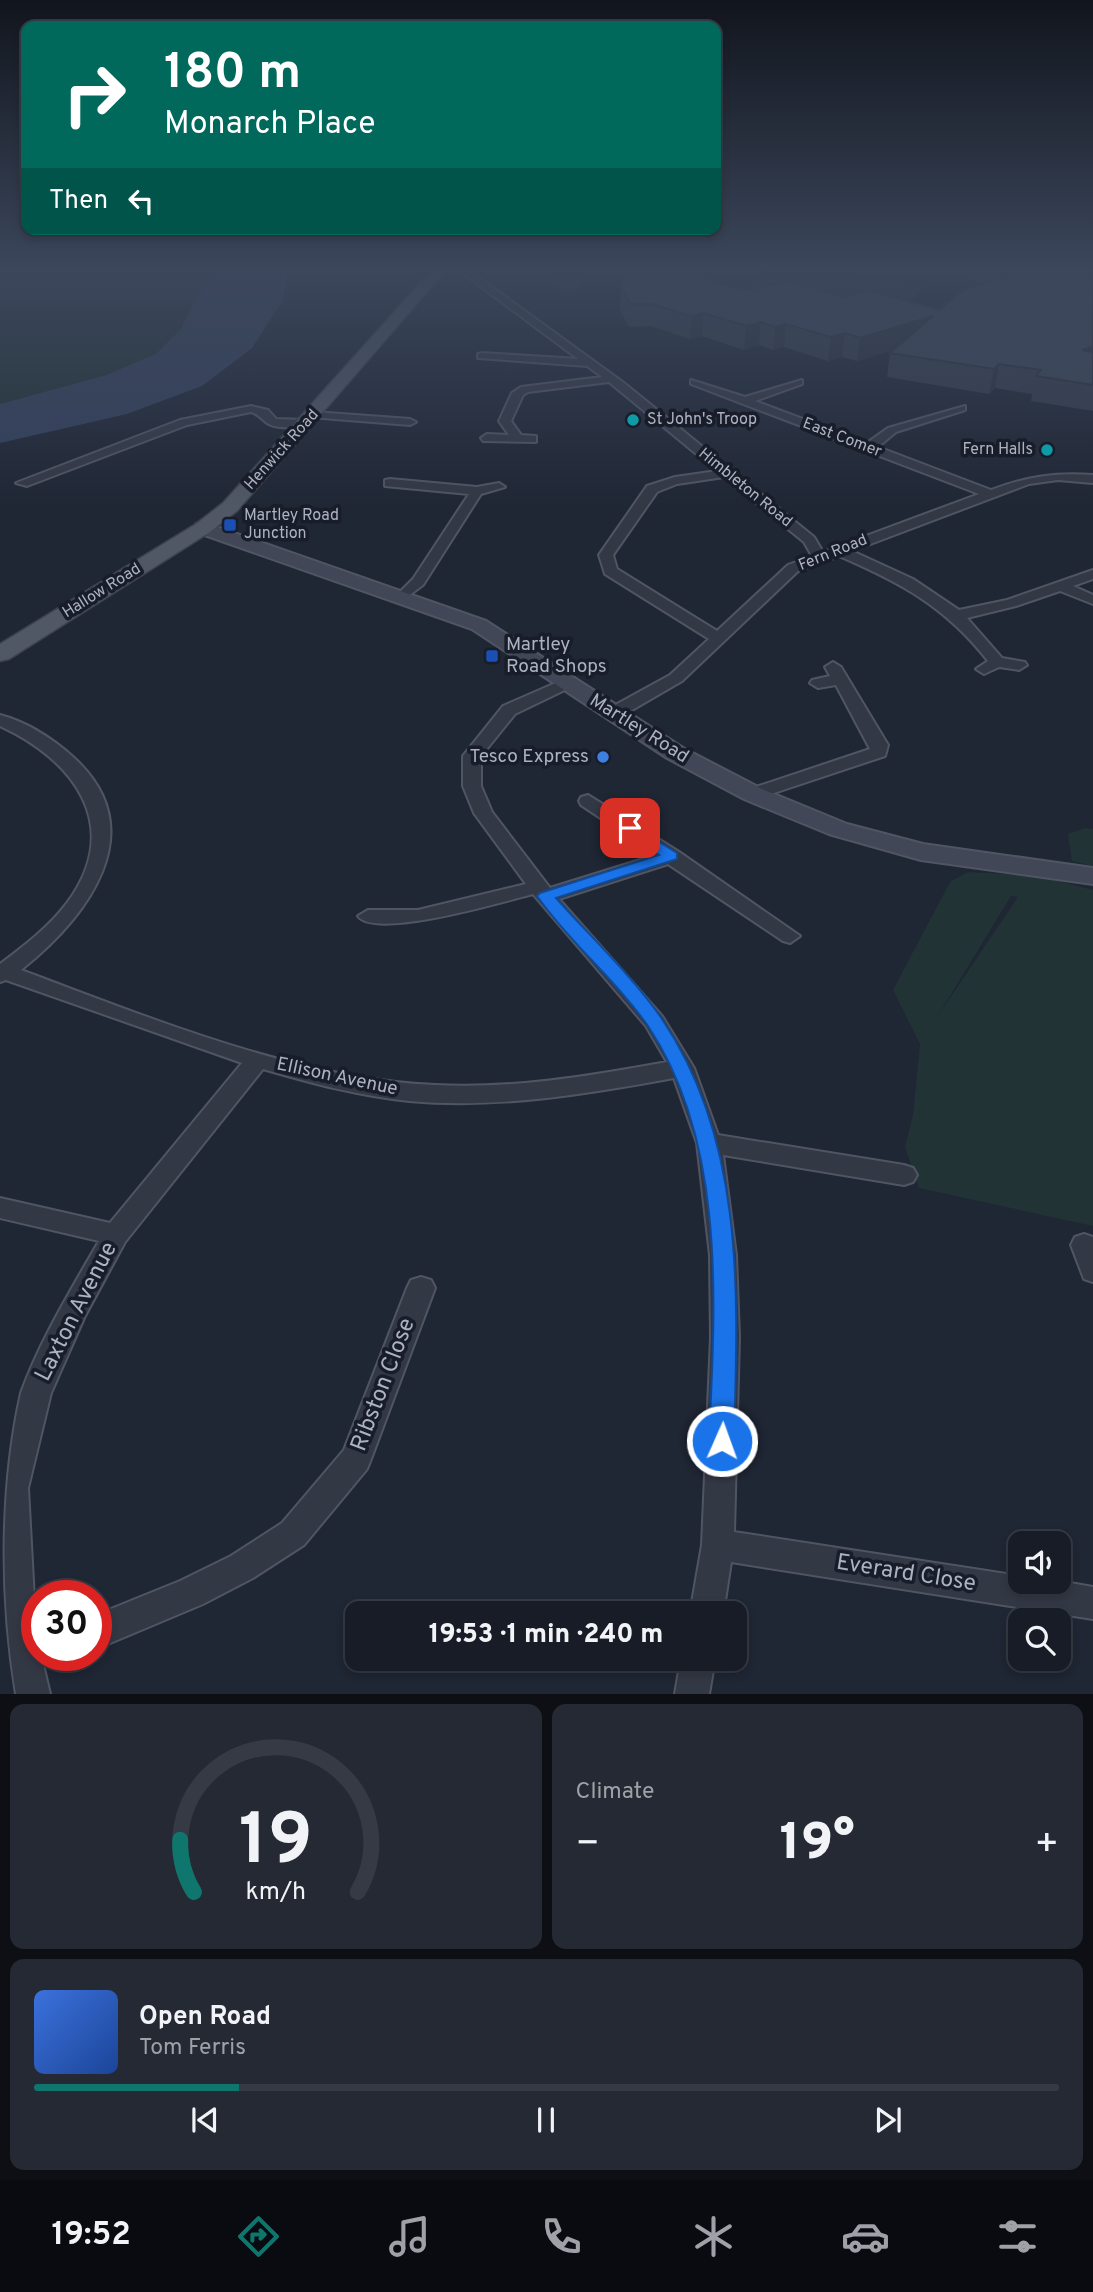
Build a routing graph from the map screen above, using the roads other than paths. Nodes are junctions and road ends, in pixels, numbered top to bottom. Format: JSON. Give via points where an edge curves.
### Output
{"nodes":[{"id":1,"x":370,"y":350,"type":"edge"},
{"id":2,"x":573,"y":350,"type":"edge"},
{"id":3,"x":482,"y":356,"type":"dead end"},
{"id":4,"x":591,"y":363,"type":"junction"},
{"id":5,"x":611,"y":379,"type":"junction"},
{"id":6,"x":695,"y":382,"type":"dead end"},
{"id":7,"x":798,"y":382,"type":"dead end"},
{"id":8,"x":745,"y":401,"type":"junction"},
{"id":9,"x":961,"y":408,"type":"dead end"},
{"id":10,"x":310,"y":419,"type":"junction"},
{"id":11,"x":410,"y":422,"type":"dead end"},
{"id":12,"x":487,"y":438,"type":"dead end"},
{"id":13,"x":513,"y":438,"type":"junction"},
{"id":14,"x":532,"y":439,"type":"dead end"},
{"id":15,"x":869,"y":448,"type":"junction"},
{"id":16,"x":725,"y":473,"type":"junction"},
{"id":17,"x":1093,"y":479,"type":"edge"},
{"id":18,"x":22,"y":483,"type":"dead end"},
{"id":19,"x":387,"y":484,"type":"dead end"},
{"id":20,"x":499,"y":487,"type":"dead end"},
{"id":21,"x":477,"y":491,"type":"junction"},
{"id":22,"x":990,"y":494,"type":"junction"},
{"id":23,"x":203,"y":528,"type":"junction"},
{"id":24,"x":838,"y":550,"type":"junction"},
{"id":25,"x":819,"y":557,"type":"junction"},
{"id":26,"x":1093,"y":574,"type":"edge"},
{"id":27,"x":1059,"y":585,"type":"junction"},
{"id":28,"x":402,"y":596,"type":"junction"},
{"id":29,"x":1093,"y":600,"type":"edge"},
{"id":30,"x":959,"y":615,"type":"junction"},
{"id":31,"x":720,"y":639,"type":"junction"},
{"id":32,"x":0,"y":654,"type":"edge"},
{"id":33,"x":1019,"y":665,"type":"dead end"},
{"id":34,"x":567,"y":683,"type":"junction"},
{"id":35,"x":818,"y":683,"type":"dead end"},
{"id":36,"x":614,"y":713,"type":"junction"},
{"id":37,"x":0,"y":720,"type":"edge"},
{"id":38,"x":752,"y":794,"type":"junction"},
{"id":39,"x":588,"y":801,"type":"dead end"},
{"id":40,"x":671,"y":856,"type":"junction"},
{"id":41,"x":1093,"y":876,"type":"edge"},
{"id":42,"x":542,"y":892,"type":"junction"},
{"id":43,"x":368,"y":916,"type":"dead end"},
{"id":44,"x":790,"y":936,"type":"dead end"},
{"id":45,"x":3,"y":974,"type":"edge"},
{"id":46,"x":258,"y":1059,"type":"junction"},
{"id":47,"x":682,"y":1068,"type":"junction"},
{"id":48,"x":709,"y":1143,"type":"junction"},
{"id":49,"x":904,"y":1175,"type":"dead end"},
{"id":50,"x":0,"y":1208,"type":"edge"},
{"id":51,"x":116,"y":1235,"type":"junction"},
{"id":52,"x":1084,"y":1245,"type":"dead end"},
{"id":53,"x":1093,"y":1271,"type":"edge"},
{"id":54,"x":421,"y":1289,"type":"dead end"},
{"id":55,"x":6,"y":1489,"type":"edge"},
{"id":56,"x":718,"y":1545,"type":"junction"},
{"id":57,"x":708,"y":1601,"type":"edge"},
{"id":58,"x":1093,"y":1603,"type":"edge"},
{"id":59,"x":21,"y":1604,"type":"edge"},
{"id":60,"x":112,"y":1625,"type":"edge"},
{"id":61,"x":31,"y":1671,"type":"edge"},
{"id":62,"x":696,"y":1671,"type":"edge"},
{"id":63,"x":33,"y":1693,"type":"edge"},
{"id":64,"x":692,"y":1693,"type":"edge"}],
"edges":[{"from":1,"to":10,"type":"main road","name":"Henwick Road"},
{"from":2,"to":4,"type":"street","name":"Himbleton Road"},
{"from":3,"to":4,"type":"street"},
{"from":4,"to":5,"type":"street","name":"Himbleton Road"},
{"from":5,"to":13,"type":"street","via":[[518,393],[505,421],[516,433]]},
{"from":5,"to":16,"type":"street","name":"Himbleton Road"},
{"from":6,"to":8,"type":"street","name":"East Comer"},
{"from":7,"to":8,"type":"street"},
{"from":8,"to":15,"type":"street","name":"East Comer"},
{"from":9,"to":15,"type":"street","via":[[892,430]]},
{"from":10,"to":11,"type":"street"},
{"from":10,"to":18,"type":"street","via":[[273,422],[264,412],[251,409],[184,422]]},
{"from":10,"to":23,"type":"main road","name":"Henwick Road","via":[[230,507]]},
{"from":12,"to":13,"type":"street"},
{"from":13,"to":14,"type":"street"},
{"from":15,"to":22,"type":"street","name":"East Comer"},
{"from":16,"to":25,"type":"street","name":"Himbleton Road","via":[[809,540]]},
{"from":16,"to":31,"type":"street","via":[[652,489],[606,555],[610,571]]},
{"from":17,"to":22,"type":"street","name":"Fern Road","via":[[1037,478]]},
{"from":19,"to":21,"type":"street"},
{"from":20,"to":21,"type":"street"},
{"from":21,"to":28,"type":"street","via":[[418,582]]},
{"from":22,"to":24,"type":"street","name":"Fern Road"},
{"from":23,"to":28,"type":"main road","name":"Martley Road"},
{"from":23,"to":32,"type":"main road","name":"Hallow Road"},
{"from":24,"to":25,"type":"street","name":"Fern Road"},
{"from":24,"to":30,"type":"street","via":[[921,586]]},
{"from":25,"to":31,"type":"street","name":"Fern Road","via":[[779,579]]},
{"from":26,"to":27,"type":"street"},
{"from":27,"to":29,"type":"street"},
{"from":27,"to":30,"type":"street"},
{"from":28,"to":34,"type":"main road","name":"Martley Road","via":[[479,625]]},
{"from":30,"to":33,"type":"street","via":[[990,665]]},
{"from":31,"to":36,"type":"street","name":"Fern Road","via":[[676,678]]},
{"from":34,"to":36,"type":"main road","name":"Martley Road"},
{"from":34,"to":42,"type":"street","via":[[509,710],[472,756],[472,786],[483,813]]},
{"from":35,"to":38,"type":"street","via":[[836,674],[880,745],[879,752]]},
{"from":36,"to":38,"type":"main road","name":"Martley Road"},
{"from":37,"to":45,"type":"street","via":[[22,728],[61,754],[86,781],[101,819],[97,859],[81,897],[63,921]]},
{"from":38,"to":41,"type":"main road","name":"Martley Road","via":[[838,829],[920,852]]},
{"from":39,"to":40,"type":"street"},
{"from":40,"to":42,"type":"street"},
{"from":40,"to":44,"type":"street"},
{"from":42,"to":43,"type":"street","via":[[418,916]]},
{"from":42,"to":47,"type":"street","via":[[654,1021]]},
{"from":45,"to":46,"type":"street","name":"Ellison Avenue"},
{"from":46,"to":47,"type":"street","name":"Ellison Avenue","via":[[373,1087],[455,1095],[571,1089]]},
{"from":46,"to":51,"type":"street","name":"Laxton Avenue"},
{"from":47,"to":48,"type":"street"},
{"from":48,"to":49,"type":"street"},
{"from":48,"to":56,"type":"street","via":[[723,1255],[725,1323]]},
{"from":50,"to":51,"type":"street"},
{"from":51,"to":55,"type":"street","name":"Laxton Avenue","via":[[73,1311],[36,1393]]},
{"from":52,"to":53,"type":"street"},
{"from":54,"to":60,"type":"street","name":"Ribston Close","via":[[356,1459],[293,1534],[211,1583]]},
{"from":55,"to":59,"type":"street","name":"Laxton Avenue"},
{"from":56,"to":57,"type":"street"},
{"from":56,"to":58,"type":"street","name":"Everard Close"},
{"from":61,"to":63,"type":"street","name":"Laxton Avenue"},
{"from":62,"to":64,"type":"street"}]}
